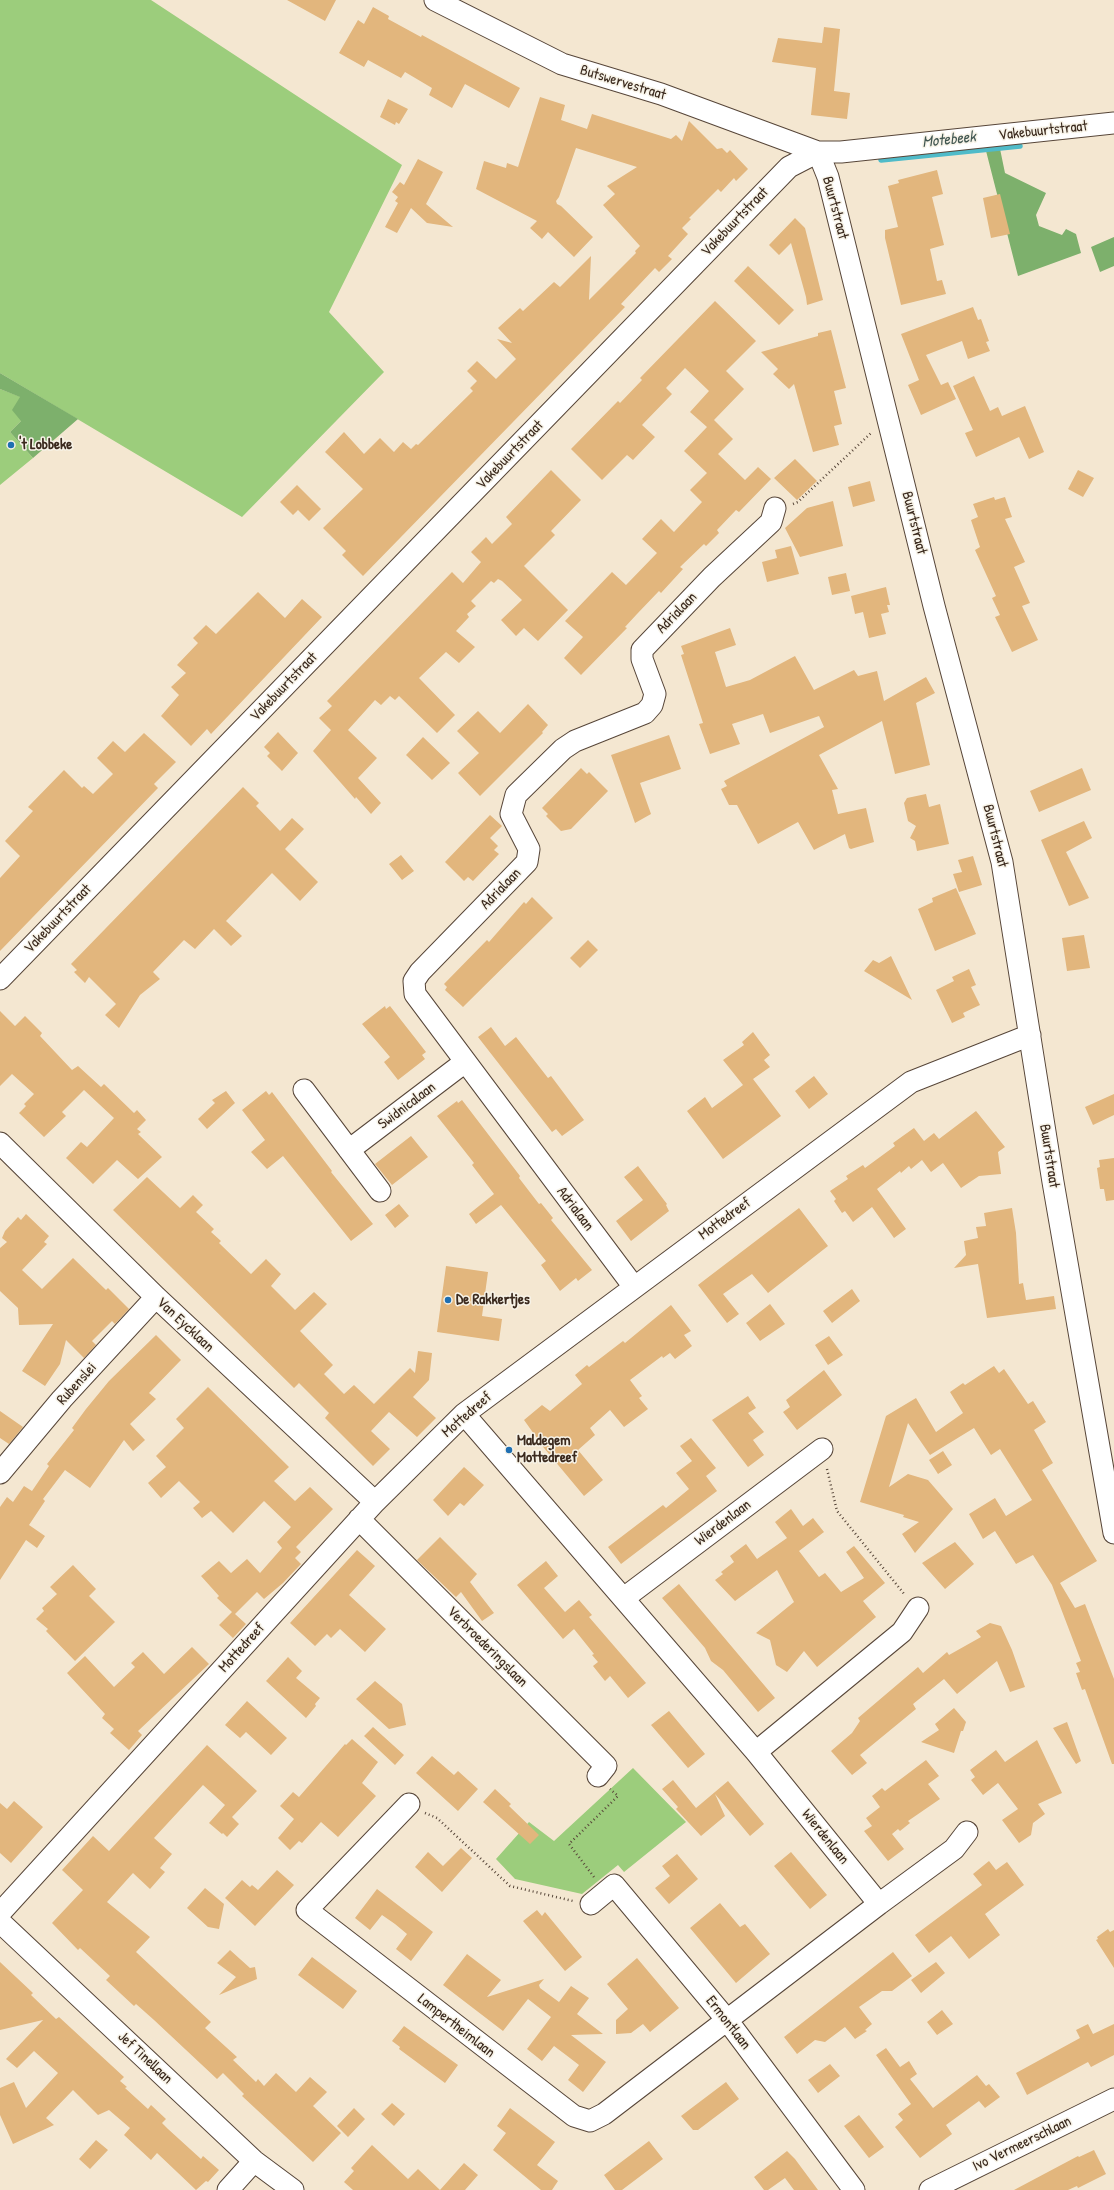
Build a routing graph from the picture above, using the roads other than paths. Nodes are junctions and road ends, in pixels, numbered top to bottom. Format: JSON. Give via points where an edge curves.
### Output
{"nodes":[{"id":1,"x":434,"y":0,"type":"edge"},
{"id":2,"x":1110,"y":128,"type":"edge"},
{"id":3,"x":818,"y":152,"type":"junction"},
{"id":4,"x":775,"y":508,"type":"road end"},
{"id":5,"x":0,"y":979,"type":"edge"},
{"id":6,"x":1030,"y":1036,"type":"junction"},
{"id":7,"x":465,"y":1062,"type":"junction"},
{"id":8,"x":304,"y":1090,"type":"dead end"},
{"id":9,"x":0,"y":1143,"type":"edge"},
{"id":10,"x":349,"y":1150,"type":"junction"},
{"id":11,"x":380,"y":1191,"type":"dead end"},
{"id":12,"x":634,"y":1287,"type":"junction"},
{"id":13,"x":156,"y":1298,"type":"junction"},
{"id":14,"x":464,"y":1414,"type":"junction"},
{"id":15,"x":822,"y":1449,"type":"road end"},
{"id":16,"x":0,"y":1473,"type":"edge"},
{"id":17,"x":375,"y":1502,"type":"junction"},
{"id":18,"x":359,"y":1519,"type":"junction"},
{"id":19,"x":1114,"y":1533,"type":"edge"},
{"id":20,"x":624,"y":1598,"type":"junction"},
{"id":21,"x":918,"y":1608,"type":"road end"},
{"id":22,"x":756,"y":1752,"type":"junction"},
{"id":23,"x":598,"y":1776,"type":"road end"},
{"id":24,"x":409,"y":1804,"type":"road end"},
{"id":25,"x":967,"y":1832,"type":"dead end"},
{"id":26,"x":598,"y":1898,"type":"road end"},
{"id":27,"x":880,"y":1904,"type":"junction"},
{"id":28,"x":0,"y":1913,"type":"edge"},
{"id":29,"x":0,"y":1922,"type":"edge"},
{"id":30,"x":727,"y":2020,"type":"junction"},
{"id":31,"x":1114,"y":2099,"type":"edge"},
{"id":32,"x":254,"y":2161,"type":"junction"},
{"id":33,"x":228,"y":2190,"type":"edge"},
{"id":34,"x":293,"y":2190,"type":"edge"},
{"id":35,"x":854,"y":2190,"type":"edge"},
{"id":36,"x":930,"y":2190,"type":"edge"}],
"edges":[{"from":1,"to":3,"type":"street","name":"Butswervestraat","via":[[562,64],[661,94]]},
{"from":2,"to":3,"type":"street","name":"Vakebuurtstraat"},
{"from":3,"to":5,"type":"street","name":"Vakebuurtstraat","via":[[789,167]]},
{"from":3,"to":6,"type":"street","name":"Buurtstraat","via":[[828,177],[934,606],[1002,862]]},
{"from":4,"to":7,"type":"street","name":"Adrialaan","via":[[771,522],[712,577],[642,650],[642,659],[655,694],[652,705],[645,713],[575,741],[563,749],[516,796],[511,814],[528,849],[527,862],[414,981],[415,994]]},
{"from":6,"to":12,"type":"street","name":"Mottedreef","via":[[911,1082]]},
{"from":6,"to":19,"type":"street","name":"Buurtstraat"},
{"from":7,"to":10,"type":"street","name":"Swidnicalaan"},
{"from":7,"to":12,"type":"street","name":"Adrialaan"},
{"from":8,"to":10,"type":"street"},
{"from":9,"to":13,"type":"street","name":"Van Eycklaan"},
{"from":10,"to":11,"type":"street"},
{"from":12,"to":14,"type":"street","name":"Mottedreef"},
{"from":13,"to":16,"type":"street","name":"Rubenslei","via":[[62,1399]]},
{"from":13,"to":17,"type":"street","name":"Van Eycklaan"},
{"from":14,"to":17,"type":"street","name":"Mottedreef"},
{"from":14,"to":20,"type":"street","name":"Wierdenlaan"},
{"from":15,"to":20,"type":"street","name":"Wierdenlaan"},
{"from":17,"to":18,"type":"street","name":"Mottedreef"},
{"from":18,"to":23,"type":"street","name":"Verbroederingslaan","via":[[606,1766]]},
{"from":18,"to":28,"type":"street","name":"Mottedreef"},
{"from":20,"to":22,"type":"street","name":"Wierdenlaan"},
{"from":21,"to":22,"type":"street","via":[[902,1632]]},
{"from":22,"to":27,"type":"street","name":"Wierdenlaan"},
{"from":24,"to":30,"type":"street","name":"Lampertheimlaan","via":[[307,1910],[574,2116],[590,2121],[604,2114]]},
{"from":25,"to":27,"type":"street","via":[[954,1849]]},
{"from":26,"to":30,"type":"street","name":"Ermontlaan","via":[[614,1885]]},
{"from":27,"to":30,"type":"street"},
{"from":29,"to":32,"type":"street","name":"Jef Tinellaan"},
{"from":30,"to":35,"type":"street","name":"Ermontlaan"},
{"from":31,"to":36,"type":"street","name":"Ivo Vermeerschlaan"},
{"from":32,"to":33,"type":"street"},
{"from":32,"to":34,"type":"street","name":"Jef Tinellaan"}]}
